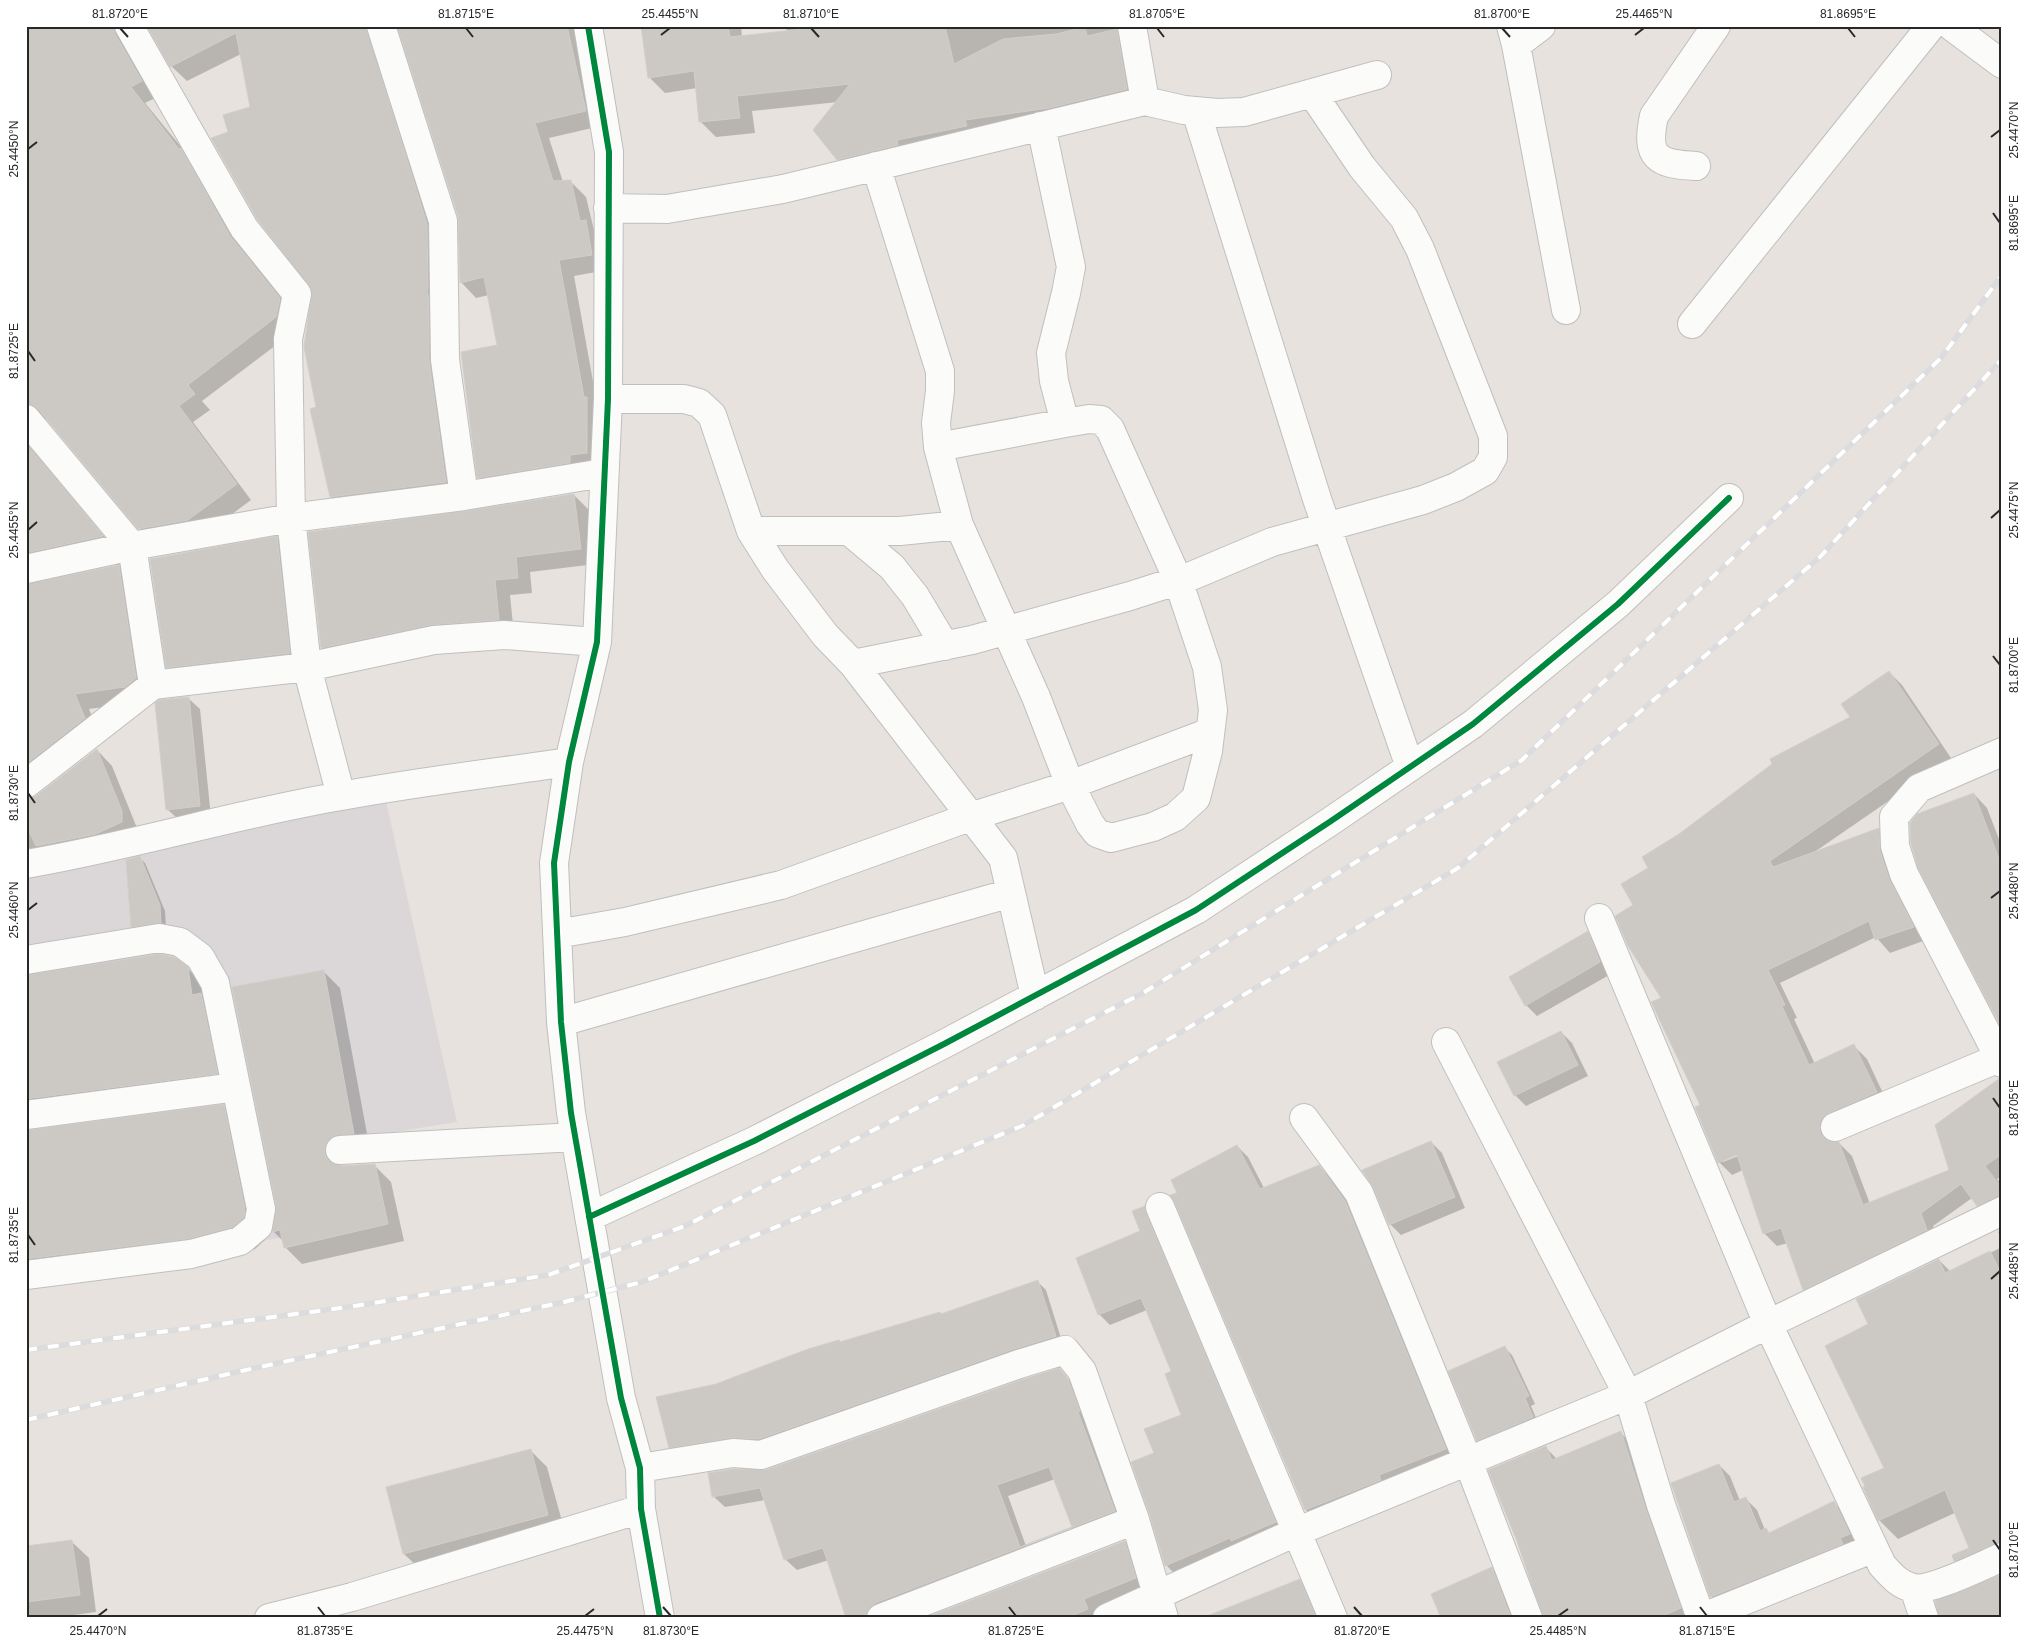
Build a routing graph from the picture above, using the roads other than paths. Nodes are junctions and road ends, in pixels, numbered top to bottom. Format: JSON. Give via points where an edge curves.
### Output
{"nodes":[{"id":1,"x":129,"y":26,"type":"edge"},
{"id":2,"x":380,"y":26,"type":"edge"},
{"id":3,"x":588,"y":26,"type":"edge"},
{"id":4,"x":1132,"y":26,"type":"edge"},
{"id":5,"x":1541,"y":26,"type":"edge"},
{"id":6,"x":1716,"y":26,"type":"edge"},
{"id":7,"x":1931,"y":26,"type":"edge"},
{"id":8,"x":1951,"y":26,"type":"edge"},
{"id":9,"x":1514,"y":36,"type":"edge"},
{"id":10,"x":2002,"y":64,"type":"edge"},
{"id":11,"x":1377,"y":75,"type":"dead end"},
{"id":12,"x":1312,"y":93,"type":"junction"},
{"id":13,"x":1146,"y":101,"type":"junction"},
{"id":14,"x":1196,"y":112,"type":"junction"},
{"id":15,"x":1040,"y":126,"type":"junction"},
{"id":16,"x":876,"y":166,"type":"junction"},
{"id":17,"x":1696,"y":166,"type":"dead end"},
{"id":18,"x":608,"y":208,"type":"junction"},
{"id":19,"x":1566,"y":310,"type":"dead end"},
{"id":20,"x":1692,"y":324,"type":"dead end"},
{"id":21,"x":608,"y":399,"type":"junction"},
{"id":22,"x":26,"y":419,"type":"edge"},
{"id":23,"x":1065,"y":423,"type":"junction"},
{"id":24,"x":938,"y":447,"type":"junction"},
{"id":25,"x":603,"y":472,"type":"junction"},
{"id":26,"x":464,"y":496,"type":"junction"},
{"id":27,"x":1729,"y":498,"type":"dead end"},
{"id":28,"x":291,"y":518,"type":"junction"},
{"id":29,"x":959,"y":525,"type":"junction"},
{"id":30,"x":1326,"y":526,"type":"junction"},
{"id":31,"x":751,"y":531,"type":"junction"},
{"id":32,"x":849,"y":531,"type":"junction"},
{"id":33,"x":132,"y":546,"type":"junction"},
{"id":34,"x":26,"y":569,"type":"edge"},
{"id":35,"x":1178,"y":580,"type":"junction"},
{"id":36,"x":1006,"y":631,"type":"junction"},
{"id":37,"x":596,"y":642,"type":"junction"},
{"id":38,"x":945,"y":646,"type":"junction"},
{"id":39,"x":853,"y":664,"type":"junction"},
{"id":40,"x":307,"y":667,"type":"junction"},
{"id":41,"x":153,"y":685,"type":"junction"},
{"id":42,"x":1210,"y":732,"type":"junction"},
{"id":43,"x":2002,"y":752,"type":"edge"},
{"id":44,"x":569,"y":762,"type":"junction"},
{"id":45,"x":1410,"y":767,"type":"junction"},
{"id":46,"x":26,"y":784,"type":"edge"},
{"id":47,"x":1070,"y":786,"type":"junction"},
{"id":48,"x":341,"y":796,"type":"junction"},
{"id":49,"x":970,"y":817,"type":"junction"},
{"id":50,"x":26,"y":864,"type":"edge"},
{"id":51,"x":1011,"y":893,"type":"junction"},
{"id":52,"x":1599,"y":918,"type":"dead end"},
{"id":53,"x":557,"y":934,"type":"junction"},
{"id":54,"x":26,"y":960,"type":"edge"},
{"id":55,"x":1036,"y":996,"type":"junction"},
{"id":56,"x":561,"y":1022,"type":"junction"},
{"id":57,"x":1446,"y":1042,"type":"dead end"},
{"id":58,"x":2000,"y":1060,"type":"edge"},
{"id":59,"x":236,"y":1087,"type":"junction"},
{"id":60,"x":26,"y":1115,"type":"edge"},
{"id":61,"x":1304,"y":1118,"type":"dead end"},
{"id":62,"x":1835,"y":1126,"type":"dead end"},
{"id":63,"x":575,"y":1137,"type":"junction"},
{"id":64,"x":340,"y":1150,"type":"dead end"},
{"id":65,"x":1160,"y":1207,"type":"dead end"},
{"id":66,"x":2002,"y":1211,"type":"edge"},
{"id":67,"x":589,"y":1217,"type":"junction"},
{"id":68,"x":26,"y":1275,"type":"edge"},
{"id":69,"x":1768,"y":1324,"type":"junction"},
{"id":70,"x":1628,"y":1395,"type":"junction"},
{"id":71,"x":1468,"y":1461,"type":"junction"},
{"id":72,"x":640,"y":1468,"type":"junction"},
{"id":73,"x":641,"y":1509,"type":"junction"},
{"id":74,"x":1135,"y":1520,"type":"junction"},
{"id":75,"x":1296,"y":1532,"type":"junction"},
{"id":76,"x":1874,"y":1548,"type":"junction"},
{"id":77,"x":2002,"y":1557,"type":"edge"},
{"id":78,"x":1914,"y":1588,"type":"junction"},
{"id":79,"x":1160,"y":1607,"type":"edge"},
{"id":80,"x":269,"y":1618,"type":"edge"},
{"id":81,"x":660,"y":1618,"type":"edge"},
{"id":82,"x":880,"y":1618,"type":"edge"},
{"id":83,"x":1107,"y":1618,"type":"edge"},
{"id":84,"x":1333,"y":1618,"type":"edge"},
{"id":85,"x":1528,"y":1618,"type":"edge"},
{"id":86,"x":1701,"y":1618,"type":"edge"},
{"id":87,"x":1924,"y":1618,"type":"edge"}],
"edges":[{"from":1,"to":28,"type":"street","via":[[244,228],[297,294],[288,339]]},
{"from":2,"to":26,"type":"street","via":[[443,221],[445,360]]},
{"from":3,"to":18,"type":"street","via":[[609,152]]},
{"from":4,"to":13,"type":"street"},
{"from":5,"to":9,"type":"street"},
{"from":6,"to":17,"type":"street","via":[[1654,116],[1651,134],[1653,151],[1661,160],[1673,165]]},
{"from":7,"to":20,"type":"street"},
{"from":8,"to":10,"type":"street"},
{"from":9,"to":19,"type":"street"},
{"from":11,"to":12,"type":"street"},
{"from":12,"to":14,"type":"street","via":[[1244,112]]},
{"from":12,"to":30,"type":"street","via":[[1362,167],[1404,218],[1420,249],[1493,436],[1493,457],[1485,471],[1456,488],[1424,500]]},
{"from":13,"to":14,"type":"street"},
{"from":13,"to":15,"type":"street"},
{"from":14,"to":30,"type":"street"},
{"from":15,"to":16,"type":"street"},
{"from":15,"to":23,"type":"street","via":[[1070,267],[1051,353],[1054,381]]},
{"from":16,"to":18,"type":"street","via":[[783,189],[667,209]]},
{"from":16,"to":24,"type":"street","via":[[940,371],[936,423]]},
{"from":18,"to":21,"type":"street"},
{"from":21,"to":25,"type":"street"},
{"from":21,"to":31,"type":"street","via":[[684,399],[699,403],[712,416],[718,430]]},
{"from":22,"to":33,"type":"street"},
{"from":23,"to":24,"type":"street"},
{"from":23,"to":35,"type":"street","via":[[1101,420],[1110,429]]},
{"from":24,"to":29,"type":"street"},
{"from":25,"to":26,"type":"street"},
{"from":25,"to":37,"type":"street"},
{"from":26,"to":28,"type":"street"},
{"from":27,"to":45,"type":"street","via":[[1618,604],[1473,724]]},
{"from":28,"to":33,"type":"street"},
{"from":28,"to":40,"type":"street"},
{"from":29,"to":32,"type":"street","via":[[900,531]]},
{"from":29,"to":36,"type":"street"},
{"from":30,"to":35,"type":"street","via":[[1272,542]]},
{"from":30,"to":45,"type":"street"},
{"from":31,"to":32,"type":"street"},
{"from":31,"to":39,"type":"street","via":[[774,569],[825,635]]},
{"from":32,"to":38,"type":"street","via":[[892,567],[915,596]]},
{"from":33,"to":34,"type":"street"},
{"from":33,"to":41,"type":"street"},
{"from":35,"to":36,"type":"street"},
{"from":35,"to":42,"type":"street","via":[[1207,667],[1213,710]]},
{"from":36,"to":38,"type":"street"},
{"from":36,"to":47,"type":"street"},
{"from":37,"to":40,"type":"street","via":[[504,635],[434,640]]},
{"from":37,"to":44,"type":"street"},
{"from":38,"to":39,"type":"street"},
{"from":39,"to":49,"type":"street"},
{"from":40,"to":41,"type":"street"},
{"from":40,"to":48,"type":"street"},
{"from":41,"to":46,"type":"street"},
{"from":42,"to":47,"type":"street"},
{"from":42,"to":47,"type":"street","via":[[1196,798],[1175,817],[1154,827],[1111,838],[1097,833]]},
{"from":43,"to":58,"type":"street","via":[[1919,788],[1894,817],[1895,846],[1904,874]]},
{"from":44,"to":48,"type":"street"},
{"from":44,"to":53,"type":"street","via":[[554,863]]},
{"from":45,"to":55,"type":"street","via":[[1196,910]]},
{"from":47,"to":49,"type":"street"},
{"from":48,"to":50,"type":"street"},
{"from":49,"to":51,"type":"street","via":[[1003,858]]},
{"from":49,"to":53,"type":"street","via":[[781,885],[625,922]]},
{"from":51,"to":55,"type":"street"},
{"from":51,"to":56,"type":"street"},
{"from":52,"to":69,"type":"street"},
{"from":53,"to":56,"type":"street"},
{"from":54,"to":59,"type":"street","via":[[159,938],[180,942],[200,957],[215,983]]},
{"from":55,"to":67,"type":"street","via":[[754,1141]]},
{"from":56,"to":63,"type":"street"},
{"from":57,"to":70,"type":"street"},
{"from":58,"to":62,"type":"street"},
{"from":59,"to":60,"type":"street"},
{"from":59,"to":68,"type":"street","via":[[261,1209],[258,1226],[240,1241],[191,1254]]},
{"from":61,"to":71,"type":"street","via":[[1359,1193]]},
{"from":63,"to":64,"type":"street"},
{"from":63,"to":67,"type":"street"},
{"from":65,"to":75,"type":"street"},
{"from":66,"to":69,"type":"street"},
{"from":67,"to":72,"type":"street","via":[[621,1398]]},
{"from":69,"to":70,"type":"street"},
{"from":69,"to":76,"type":"street"},
{"from":70,"to":71,"type":"street"},
{"from":70,"to":86,"type":"street","via":[[1661,1505]]},
{"from":71,"to":75,"type":"street"},
{"from":71,"to":85,"type":"street"},
{"from":72,"to":73,"type":"street"},
{"from":72,"to":74,"type":"street","via":[[733,1453],[761,1454],[1065,1350],[1082,1371]]},
{"from":73,"to":80,"type":"street","via":[[352,1597]]},
{"from":73,"to":81,"type":"street"},
{"from":74,"to":79,"type":"street"},
{"from":74,"to":82,"type":"street"},
{"from":75,"to":79,"type":"street"},
{"from":75,"to":84,"type":"street"},
{"from":76,"to":78,"type":"street","via":[[1882,1565],[1895,1580]]},
{"from":76,"to":86,"type":"street"},
{"from":77,"to":78,"type":"street","via":[[1934,1585]]},
{"from":78,"to":87,"type":"street"},
{"from":79,"to":83,"type":"street"}]}
